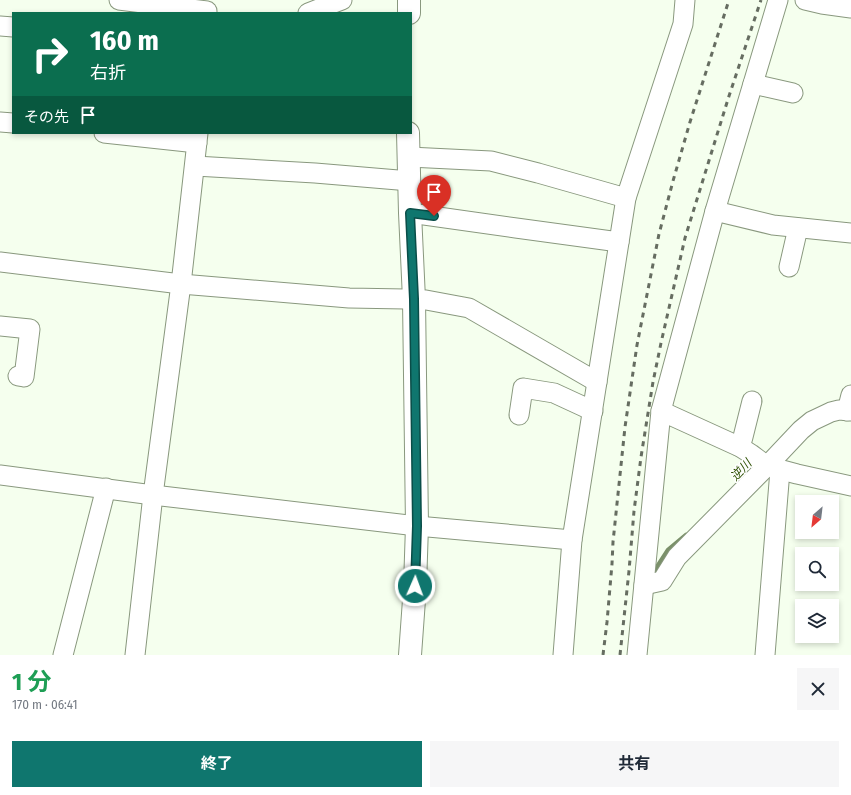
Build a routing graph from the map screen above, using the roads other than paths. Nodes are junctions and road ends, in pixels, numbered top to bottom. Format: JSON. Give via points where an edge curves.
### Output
{"nodes":[{"id":1,"x":119,"y":0,"type":"edge"},
{"id":2,"x":342,"y":0,"type":"edge"},
{"id":3,"x":409,"y":0,"type":"edge"},
{"id":4,"x":778,"y":0,"type":"edge"},
{"id":5,"x":805,"y":0,"type":"edge"},
{"id":6,"x":680,"y":1,"type":"edge"},
{"id":7,"x":207,"y":8,"type":"edge"},
{"id":8,"x":851,"y":8,"type":"edge"},
{"id":9,"x":311,"y":12,"type":"edge"},
{"id":10,"x":409,"y":12,"type":"edge"},
{"id":11,"x":0,"y":26,"type":"edge"},
{"id":12,"x":12,"y":27,"type":"edge"},
{"id":13,"x":753,"y":84,"type":"junction"},
{"id":14,"x":793,"y":93,"type":"dead end"},
{"id":15,"x":0,"y":122,"type":"edge"},
{"id":16,"x":12,"y":123,"type":"edge"},
{"id":17,"x":123,"y":134,"type":"edge"},
{"id":18,"x":408,"y":134,"type":"edge"},
{"id":19,"x":197,"y":138,"type":"edge"},
{"id":20,"x":409,"y":157,"type":"junction"},
{"id":21,"x":195,"y":166,"type":"junction"},
{"id":22,"x":410,"y":181,"type":"junction"},
{"id":23,"x":626,"y":198,"type":"junction"},
{"id":24,"x":715,"y":211,"type":"junction"},
{"id":25,"x":410,"y":213,"type":"junction"},
{"id":26,"x":798,"y":228,"type":"junction"},
{"id":27,"x":851,"y":233,"type":"edge"},
{"id":28,"x":619,"y":242,"type":"junction"},
{"id":29,"x":0,"y":262,"type":"edge"},
{"id":30,"x":789,"y":267,"type":"dead end"},
{"id":31,"x":181,"y":284,"type":"junction"},
{"id":32,"x":414,"y":299,"type":"junction"},
{"id":33,"x":0,"y":326,"type":"edge"},
{"id":34,"x":18,"y":376,"type":"dead end"},
{"id":35,"x":597,"y":382,"type":"junction"},
{"id":36,"x":752,"y":401,"type":"dead end"},
{"id":37,"x":849,"y":407,"type":"edge"},
{"id":38,"x":593,"y":411,"type":"junction"},
{"id":39,"x":661,"y":411,"type":"junction"},
{"id":40,"x":519,"y":415,"type":"dead end"},
{"id":41,"x":745,"y":450,"type":"junction"},
{"id":42,"x":771,"y":467,"type":"junction"},
{"id":43,"x":0,"y":475,"type":"edge"},
{"id":44,"x":851,"y":486,"type":"edge"},
{"id":45,"x":106,"y":488,"type":"junction"},
{"id":46,"x":153,"y":495,"type":"junction"},
{"id":47,"x":417,"y":526,"type":"junction"},
{"id":48,"x":572,"y":540,"type":"junction"},
{"id":49,"x":644,"y":585,"type":"junction"},
{"id":50,"x":63,"y":655,"type":"edge"},
{"id":51,"x":135,"y":655,"type":"edge"},
{"id":52,"x":410,"y":655,"type":"edge"},
{"id":53,"x":563,"y":655,"type":"edge"},
{"id":54,"x":637,"y":655,"type":"edge"},
{"id":55,"x":765,"y":655,"type":"edge"}],
"edges":[{"from":1,"to":7,"type":"street"},
{"from":2,"to":9,"type":"street"},
{"from":3,"to":10,"type":"main road"},
{"from":4,"to":13,"type":"street"},
{"from":5,"to":8,"type":"street"},
{"from":6,"to":23,"type":"street","via":[[683,24]]},
{"from":11,"to":12,"type":"street"},
{"from":13,"to":14,"type":"street"},
{"from":13,"to":24,"type":"street"},
{"from":15,"to":16,"type":"street"},
{"from":17,"to":19,"type":"street"},
{"from":18,"to":20,"type":"main road"},
{"from":19,"to":21,"type":"street"},
{"from":20,"to":22,"type":"main road"},
{"from":20,"to":23,"type":"street","via":[[491,161]]},
{"from":21,"to":22,"type":"street","via":[[315,172]]},
{"from":21,"to":31,"type":"street"},
{"from":22,"to":25,"type":"main road"},
{"from":23,"to":28,"type":"street"},
{"from":24,"to":26,"type":"street","via":[[773,225]]},
{"from":24,"to":39,"type":"street"},
{"from":25,"to":28,"type":"street"},
{"from":25,"to":32,"type":"main road"},
{"from":26,"to":27,"type":"street"},
{"from":26,"to":30,"type":"street"},
{"from":28,"to":35,"type":"street"},
{"from":29,"to":31,"type":"street"},
{"from":31,"to":32,"type":"street","via":[[349,298]]},
{"from":31,"to":46,"type":"street"},
{"from":32,"to":35,"type":"street","via":[[469,308]]},
{"from":32,"to":47,"type":"main road"},
{"from":33,"to":34,"type":"street","via":[[30,329],[24,377]]},
{"from":35,"to":38,"type":"street"},
{"from":36,"to":41,"type":"street","via":[[743,437]]},
{"from":37,"to":42,"type":"street","via":[[812,421],[801,430]]},
{"from":38,"to":40,"type":"street","via":[[554,393],[523,388]]},
{"from":38,"to":48,"type":"street"},
{"from":39,"to":41,"type":"street"},
{"from":39,"to":49,"type":"street"},
{"from":41,"to":42,"type":"street"},
{"from":42,"to":44,"type":"street"},
{"from":42,"to":49,"type":"street","via":[[677,557],[662,581]]},
{"from":42,"to":55,"type":"street"},
{"from":43,"to":45,"type":"street"},
{"from":45,"to":46,"type":"street"},
{"from":45,"to":50,"type":"street"},
{"from":46,"to":47,"type":"street"},
{"from":46,"to":51,"type":"street"},
{"from":47,"to":48,"type":"street"},
{"from":47,"to":52,"type":"main road"},
{"from":48,"to":53,"type":"street"},
{"from":49,"to":54,"type":"street"}]}
